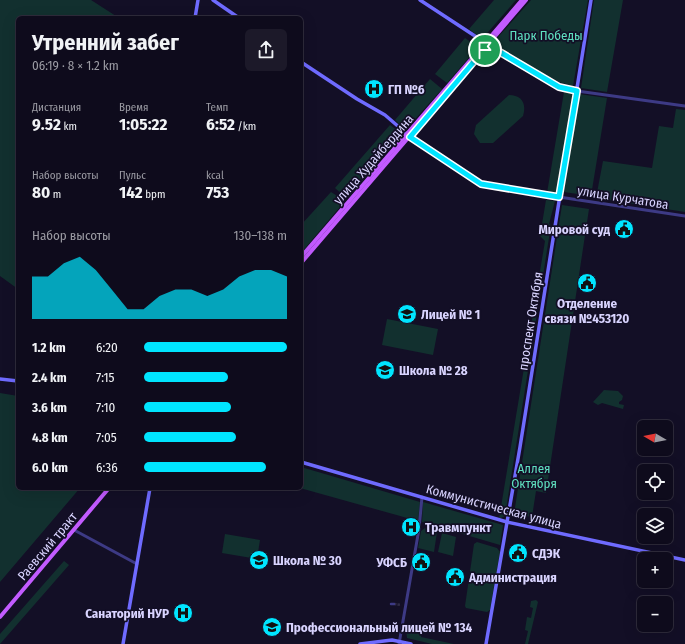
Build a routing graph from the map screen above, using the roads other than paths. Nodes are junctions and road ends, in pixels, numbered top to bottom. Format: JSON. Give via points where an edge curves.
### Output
{"nodes":[{"id":1,"x":198,"y":0,"type":"edge"},
{"id":2,"x":213,"y":0,"type":"edge"},
{"id":3,"x":420,"y":0,"type":"edge"},
{"id":4,"x":522,"y":0,"type":"edge"},
{"id":5,"x":526,"y":0,"type":"edge"},
{"id":6,"x":591,"y":0,"type":"edge"},
{"id":7,"x":195,"y":16,"type":"edge"},
{"id":8,"x":236,"y":16,"type":"edge"},
{"id":9,"x":487,"y":44,"type":"junction"},
{"id":10,"x":303,"y":63,"type":"edge"},
{"id":11,"x":577,"y":91,"type":"junction"},
{"id":12,"x":685,"y":106,"type":"edge"},
{"id":13,"x":408,"y":136,"type":"junction"},
{"id":14,"x":559,"y":197,"type":"junction"},
{"id":15,"x":685,"y":216,"type":"edge"},
{"id":16,"x":303,"y":255,"type":"edge"},
{"id":17,"x":303,"y":261,"type":"edge"},
{"id":18,"x":0,"y":379,"type":"edge"},
{"id":19,"x":16,"y":381,"type":"edge"},
{"id":20,"x":303,"y":463,"type":"edge"},
{"id":21,"x":107,"y":490,"type":"edge"},
{"id":22,"x":150,"y":490,"type":"edge"},
{"id":23,"x":422,"y":498,"type":"junction"},
{"id":24,"x":507,"y":522,"type":"junction"},
{"id":25,"x":74,"y":530,"type":"junction"},
{"id":26,"x":685,"y":560,"type":"edge"},
{"id":27,"x":137,"y":564,"type":"junction"},
{"id":28,"x":401,"y":605,"type":"tunnel mouth"},
{"id":29,"x":406,"y":606,"type":"junction"},
{"id":30,"x":0,"y":617,"type":"edge"},
{"id":31,"x":399,"y":643,"type":"edge"},
{"id":32,"x":123,"y":644,"type":"edge"},
{"id":33,"x":360,"y":644,"type":"edge"},
{"id":34,"x":411,"y":644,"type":"edge"},
{"id":35,"x":486,"y":644,"type":"edge"}],
"edges":[{"from":1,"to":7,"type":"main road"},
{"from":2,"to":8,"type":"main road"},
{"from":3,"to":9,"type":"main road"},
{"from":4,"to":9,"type":"main road","name":"улица Худайбердина"},
{"from":5,"to":9,"type":"main road","name":"улица Худайбердина"},
{"from":6,"to":11,"type":"main road","name":"проспект Октября"},
{"from":9,"to":11,"type":"main road","via":[[559,87]]},
{"from":9,"to":13,"type":"main road","name":"улица Худайбердина"},
{"from":10,"to":13,"type":"main road","name":"улица Курчатова","via":[[385,115]]},
{"from":11,"to":12,"type":"street"},
{"from":11,"to":14,"type":"main road","name":"проспект Октября"},
{"from":13,"to":14,"type":"main road","name":"улица Курчатова","via":[[481,184]]},
{"from":13,"to":16,"type":"main road","name":"улица Худайбердина"},
{"from":13,"to":17,"type":"main road","name":"улица Худайбердина"},
{"from":14,"to":15,"type":"street","name":"улица Курчатова"},
{"from":14,"to":24,"type":"main road","name":"проспект Октября"},
{"from":18,"to":19,"type":"main road"},
{"from":20,"to":23,"type":"main road","name":"Коммунистическая улица"},
{"from":21,"to":25,"type":"main road","name":"Раевский тракт"},
{"from":22,"to":27,"type":"main road"},
{"from":23,"to":24,"type":"main road","name":"Коммунистическая улица"},
{"from":23,"to":29,"type":"street"},
{"from":24,"to":26,"type":"main road","name":"Коммунистическая улица"},
{"from":24,"to":35,"type":"main road","name":"проспект Октября"},
{"from":25,"to":27,"type":"street"},
{"from":25,"to":30,"type":"main road","name":"Раевский тракт"},
{"from":27,"to":32,"type":"main road"},
{"from":28,"to":29,"type":"street"},
{"from":29,"to":31,"type":"street"},
{"from":31,"to":33,"type":"main road","via":[[392,640]]},
{"from":31,"to":34,"type":"main road"}]}
